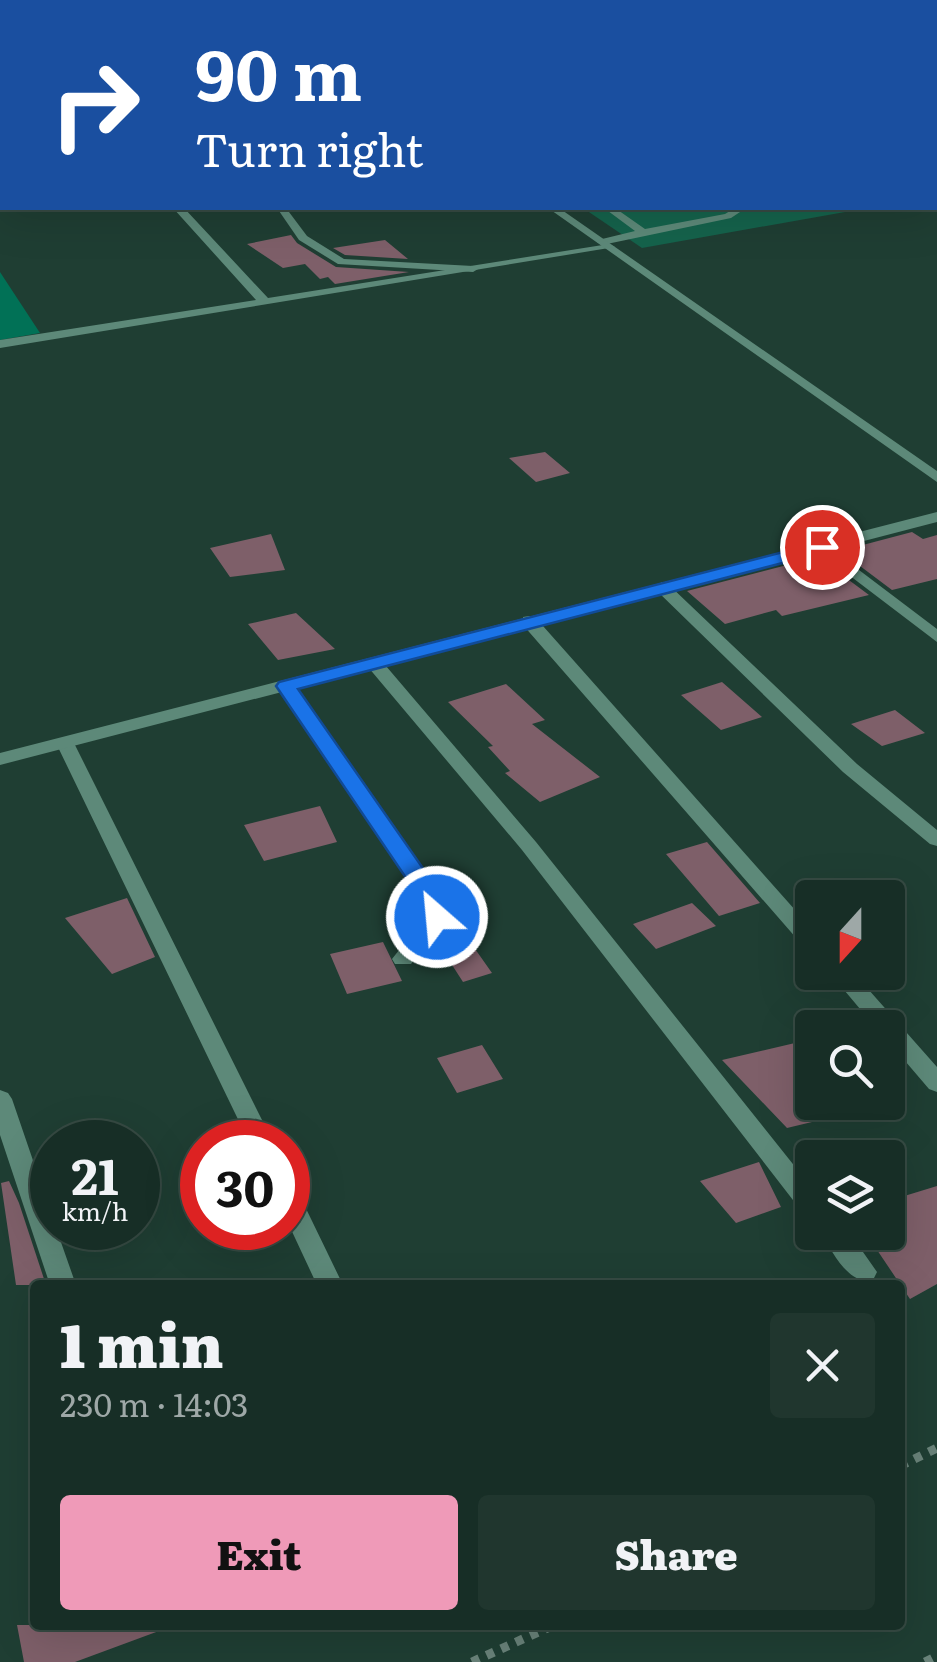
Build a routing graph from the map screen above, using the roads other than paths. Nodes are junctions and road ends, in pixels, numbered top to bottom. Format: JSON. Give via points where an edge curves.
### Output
{"nodes":[{"id":1,"x":180,"y":210,"type":"edge"},
{"id":2,"x":282,"y":210,"type":"edge"},
{"id":3,"x":556,"y":210,"type":"edge"},
{"id":4,"x":611,"y":210,"type":"edge"},
{"id":5,"x":738,"y":210,"type":"edge"},
{"id":6,"x":644,"y":232,"type":"junction"},
{"id":7,"x":606,"y":245,"type":"junction"},
{"id":8,"x":473,"y":268,"type":"junction"},
{"id":9,"x":264,"y":301,"type":"junction"},
{"id":10,"x":0,"y":344,"type":"edge"},
{"id":11,"x":937,"y":478,"type":"edge"},
{"id":12,"x":937,"y":518,"type":"edge"},
{"id":13,"x":822,"y":547,"type":"junction"},
{"id":14,"x":662,"y":587,"type":"junction"},
{"id":15,"x":529,"y":621,"type":"junction"},
{"id":16,"x":937,"y":637,"type":"edge"},
{"id":17,"x":374,"y":663,"type":"junction"},
{"id":18,"x":286,"y":686,"type":"junction"},
{"id":19,"x":65,"y":743,"type":"junction"},
{"id":20,"x":0,"y":759,"type":"edge"},
{"id":21,"x":937,"y":840,"type":"edge"},
{"id":22,"x":795,"y":923,"type":"edge"},
{"id":23,"x":403,"y":959,"type":"dead end"},
{"id":24,"x":856,"y":990,"type":"edge"},
{"id":25,"x":937,"y":1082,"type":"edge"},
{"id":26,"x":0,"y":1099,"type":"edge"},
{"id":27,"x":250,"y":1120,"type":"edge"},
{"id":28,"x":795,"y":1184,"type":"edge"},
{"id":29,"x":310,"y":1243,"type":"edge"},
{"id":30,"x":848,"y":1250,"type":"edge"},
{"id":31,"x":864,"y":1272,"type":"dead end"},
{"id":32,"x":61,"y":1280,"type":"edge"},
{"id":33,"x":328,"y":1280,"type":"edge"}],
"edges":[{"from":1,"to":9,"type":"street"},
{"from":2,"to":8,"type":"lane","via":[[303,238],[342,262]]},
{"from":3,"to":7,"type":"street"},
{"from":4,"to":6,"type":"lane"},
{"from":5,"to":6,"type":"lane"},
{"from":6,"to":7,"type":"lane"},
{"from":7,"to":8,"type":"street"},
{"from":7,"to":11,"type":"street"},
{"from":8,"to":9,"type":"street"},
{"from":9,"to":10,"type":"street"},
{"from":12,"to":13,"type":"street"},
{"from":13,"to":14,"type":"street"},
{"from":13,"to":16,"type":"street"},
{"from":14,"to":15,"type":"street"},
{"from":14,"to":21,"type":"street","via":[[850,768]]},
{"from":15,"to":17,"type":"street"},
{"from":15,"to":22,"type":"street"},
{"from":17,"to":18,"type":"street"},
{"from":17,"to":28,"type":"street","via":[[529,846]]},
{"from":18,"to":19,"type":"street"},
{"from":18,"to":23,"type":"street","via":[[431,897],[437,917]]},
{"from":19,"to":20,"type":"street"},
{"from":19,"to":27,"type":"street"},
{"from":24,"to":25,"type":"street"},
{"from":26,"to":32,"type":"street"},
{"from":29,"to":33,"type":"street"},
{"from":30,"to":31,"type":"street"}]}
